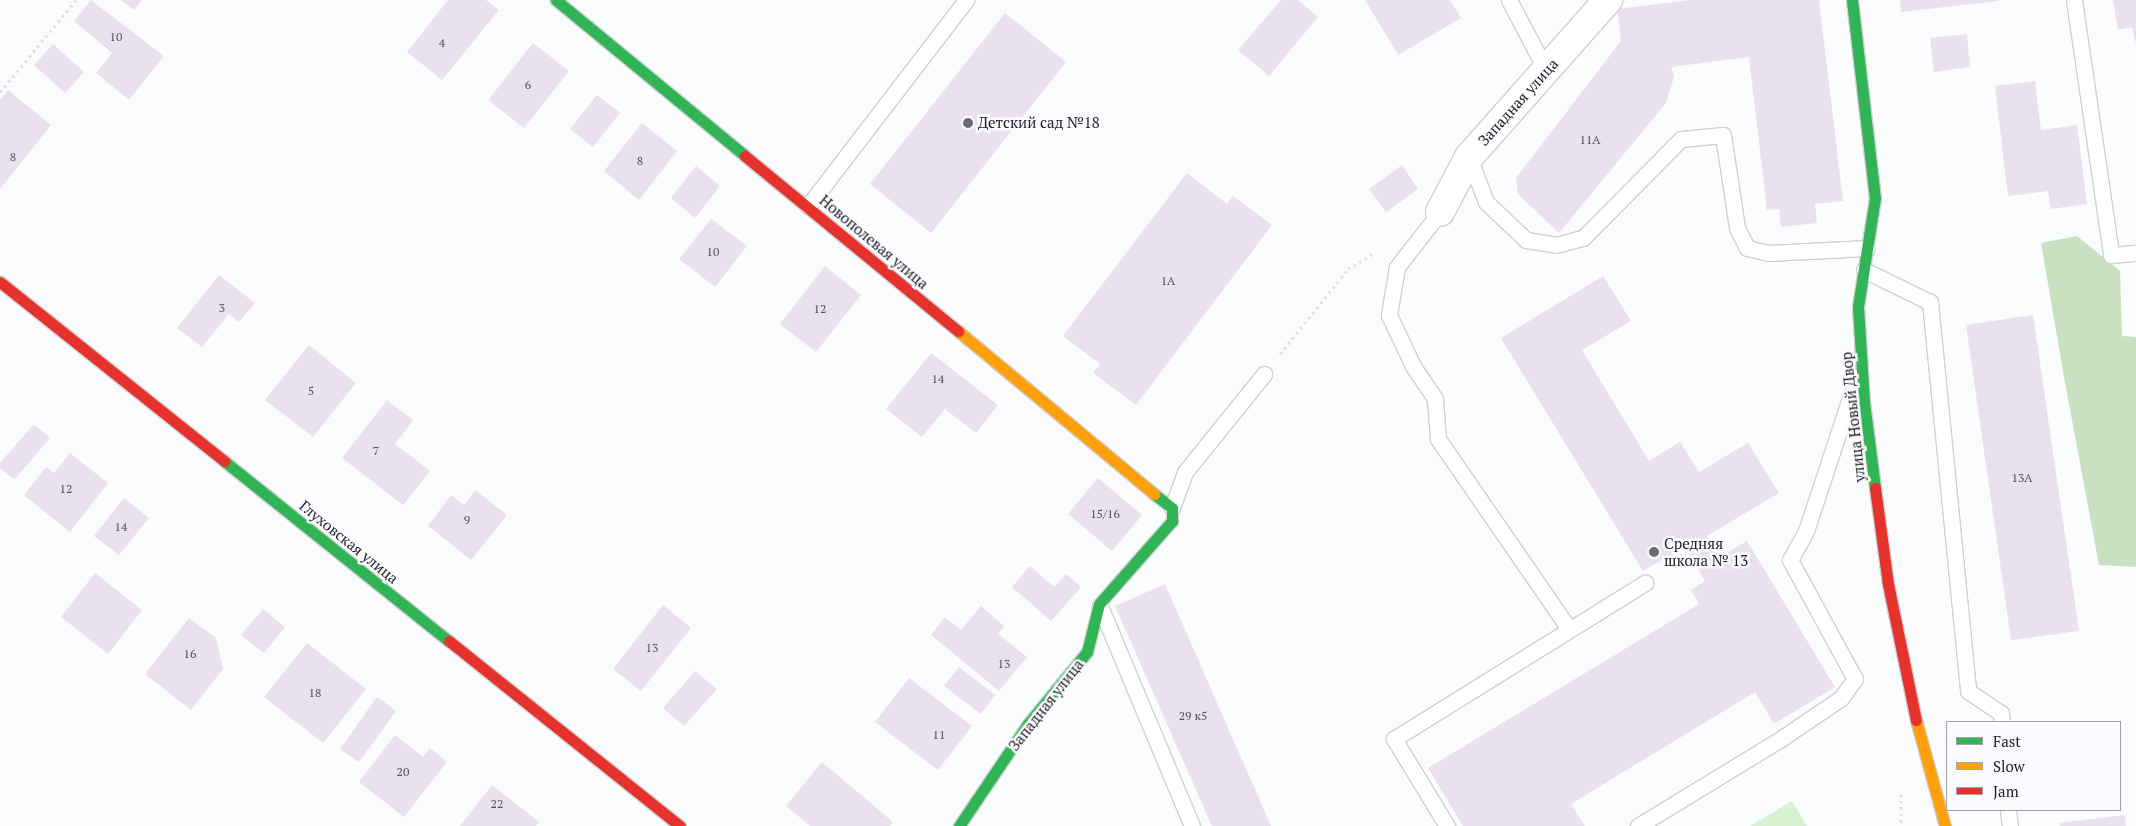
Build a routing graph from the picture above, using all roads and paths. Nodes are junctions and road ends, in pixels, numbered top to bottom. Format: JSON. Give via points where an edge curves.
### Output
{"nodes":[{"id":1,"x":76,"y":0,"type":"edge"},
{"id":2,"x":556,"y":0,"type":"edge"},
{"id":3,"x":966,"y":0,"type":"edge"},
{"id":4,"x":1509,"y":0,"type":"edge"},
{"id":5,"x":1608,"y":0,"type":"edge"},
{"id":6,"x":1852,"y":0,"type":"edge"},
{"id":7,"x":2074,"y":0,"type":"edge"},
{"id":8,"x":1547,"y":72,"type":"junction"},
{"id":9,"x":0,"y":92,"type":"edge"},
{"id":10,"x":1469,"y":157,"type":"junction"},
{"id":11,"x":808,"y":206,"type":"junction"},
{"id":12,"x":1440,"y":212,"type":"joint"},
{"id":13,"x":1382,"y":248,"type":"dead end"},
{"id":14,"x":1867,"y":248,"type":"junction"},
{"id":15,"x":2136,"y":253,"type":"edge"},
{"id":16,"x":1864,"y":270,"type":"junction"},
{"id":17,"x":0,"y":282,"type":"edge"},
{"id":18,"x":1862,"y":364,"type":"junction"},
{"id":19,"x":1264,"y":374,"type":"joint"},
{"id":20,"x":1172,"y":508,"type":"junction"},
{"id":21,"x":1646,"y":583,"type":"dead end"},
{"id":22,"x":1099,"y":604,"type":"junction"},
{"id":23,"x":1569,"y":628,"type":"junction"},
{"id":24,"x":2002,"y":721,"type":"edge"},
{"id":25,"x":2008,"y":811,"type":"edge"},
{"id":26,"x":680,"y":826,"type":"edge"},
{"id":27,"x":959,"y":826,"type":"edge"},
{"id":28,"x":1192,"y":826,"type":"edge"},
{"id":29,"x":1447,"y":826,"type":"edge"},
{"id":30,"x":1638,"y":826,"type":"edge"},
{"id":31,"x":1945,"y":826,"type":"edge"},
{"id":32,"x":2010,"y":826,"type":"edge"}],
"edges":[{"from":1,"to":9,"type":"path"},
{"from":2,"to":11,"type":"street","name":"Новополевая улица"},
{"from":3,"to":11,"type":"lane"},
{"from":4,"to":8,"type":"lane"},
{"from":5,"to":8,"type":"street","name":"Западная улица"},
{"from":6,"to":14,"type":"street","name":"улица Новый Двор","via":[[1875,198]]},
{"from":7,"to":15,"type":"lane","via":[[2111,255]]},
{"from":8,"to":10,"type":"street","name":"Западная улица"},
{"from":10,"to":12,"type":"street","name":"Западная улица"},
{"from":10,"to":14,"type":"lane","via":[[1486,202],[1526,240],[1556,245],[1583,238],[1681,140],[1723,135],[1737,228],[1747,248],[1768,254]]},
{"from":11,"to":20,"type":"street","name":"Новополевая улица"},
{"from":12,"to":23,"type":"lane","via":[[1397,267],[1389,315],[1413,366],[1435,399],[1438,439]]},
{"from":13,"to":19,"type":"path","via":[[1348,269]]},
{"from":14,"to":16,"type":"street","name":"улица Новый Двор"},
{"from":16,"to":18,"type":"street","name":"улица Новый Двор","via":[[1858,307]]},
{"from":16,"to":24,"type":"lane","via":[[1930,302],[1968,691],[2001,713]]},
{"from":17,"to":26,"type":"street","name":"Глуховская улица"},
{"from":18,"to":30,"type":"lane","via":[[1806,531],[1790,560],[1855,679],[1842,698]]},
{"from":18,"to":31,"type":"street","name":"улица Новый Двор","via":[[1888,584],[1918,730]]},
{"from":19,"to":20,"type":"lane","via":[[1185,472]]},
{"from":20,"to":22,"type":"street","name":"Западная улица","via":[[1172,522]]},
{"from":21,"to":23,"type":"lane"},
{"from":22,"to":27,"type":"street","name":"Западная улица","via":[[1087,652],[1027,725]]},
{"from":22,"to":28,"type":"lane"},
{"from":23,"to":29,"type":"lane","via":[[1394,740]]},
{"from":25,"to":32,"type":"lane"}]}
